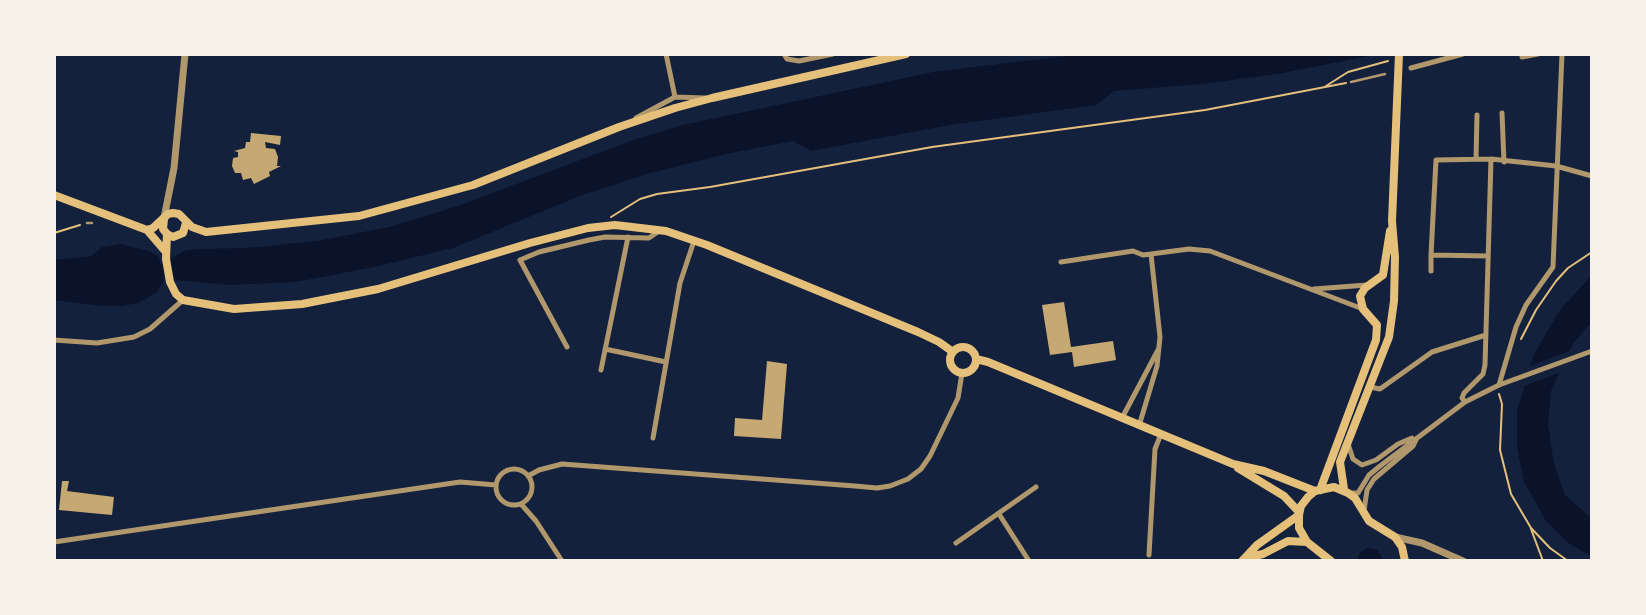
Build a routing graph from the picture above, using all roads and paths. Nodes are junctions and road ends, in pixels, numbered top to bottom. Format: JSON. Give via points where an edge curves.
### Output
{"nodes":[{"id":1,"x":185,"y":54,"type":"edge"},
{"id":2,"x":666,"y":54,"type":"edge"},
{"id":3,"x":784,"y":54,"type":"edge"},
{"id":4,"x":834,"y":54,"type":"edge"},
{"id":5,"x":906,"y":54,"type":"edge"},
{"id":6,"x":1399,"y":54,"type":"edge"},
{"id":7,"x":1463,"y":54,"type":"edge"},
{"id":8,"x":1538,"y":54,"type":"edge"},
{"id":9,"x":1562,"y":54,"type":"edge"},
{"id":10,"x":1522,"y":57,"type":"dead end"},
{"id":11,"x":1375,"y":64,"type":"dead end"},
{"id":12,"x":1411,"y":68,"type":"dead end"},
{"id":13,"x":1385,"y":74,"type":"dead end"},
{"id":14,"x":1350,"y":82,"type":"joint"},
{"id":15,"x":1322,"y":88,"type":"junction"},
{"id":16,"x":675,"y":97,"type":"junction"},
{"id":17,"x":712,"y":98,"type":"junction"},
{"id":18,"x":1502,"y":113,"type":"dead end"},
{"id":19,"x":1477,"y":115,"type":"dead end"},
{"id":20,"x":619,"y":127,"type":"junction"},
{"id":21,"x":1476,"y":159,"type":"junction"},
{"id":22,"x":1491,"y":159,"type":"junction"},
{"id":23,"x":1504,"y":162,"type":"junction"},
{"id":24,"x":1556,"y":166,"type":"junction"},
{"id":25,"x":1592,"y":176,"type":"edge"},
{"id":26,"x":171,"y":189,"type":"junction"},
{"id":27,"x":54,"y":195,"type":"edge"},
{"id":28,"x":179,"y":214,"type":"junction"},
{"id":29,"x":610,"y":217,"type":"dead end"},
{"id":30,"x":164,"y":219,"type":"junction"},
{"id":31,"x":1392,"y":221,"type":"junction"},
{"id":32,"x":87,"y":223,"type":"joint"},
{"id":33,"x":92,"y":223,"type":"dead end"},
{"id":34,"x":186,"y":223,"type":"junction"},
{"id":35,"x":659,"y":231,"type":"junction"},
{"id":36,"x":149,"y":232,"type":"junction"},
{"id":37,"x":54,"y":233,"type":"edge"},
{"id":38,"x":166,"y":234,"type":"junction"},
{"id":39,"x":628,"y":237,"type":"junction"},
{"id":40,"x":694,"y":241,"type":"junction"},
{"id":41,"x":1592,"y":252,"type":"edge"},
{"id":42,"x":1151,"y":254,"type":"junction"},
{"id":43,"x":166,"y":255,"type":"junction"},
{"id":44,"x":1431,"y":255,"type":"junction"},
{"id":45,"x":1488,"y":256,"type":"junction"},
{"id":46,"x":1061,"y":262,"type":"dead end"},
{"id":47,"x":1431,"y":271,"type":"dead end"},
{"id":48,"x":1369,"y":284,"type":"junction"},
{"id":49,"x":1311,"y":289,"type":"junction"},
{"id":50,"x":1393,"y":295,"type":"junction"},
{"id":51,"x":183,"y":300,"type":"junction"},
{"id":52,"x":1392,"y":308,"type":"junction"},
{"id":53,"x":1366,"y":312,"type":"junction"},
{"id":54,"x":1486,"y":335,"type":"junction"},
{"id":55,"x":54,"y":340,"type":"edge"},
{"id":56,"x":566,"y":347,"type":"dead end"},
{"id":57,"x":1159,"y":347,"type":"junction"},
{"id":58,"x":1517,"y":348,"type":"dead end"},
{"id":59,"x":605,"y":349,"type":"junction"},
{"id":60,"x":953,"y":352,"type":"junction"},
{"id":61,"x":1589,"y":352,"type":"edge"},
{"id":62,"x":976,"y":359,"type":"junction"},
{"id":63,"x":666,"y":362,"type":"junction"},
{"id":64,"x":601,"y":370,"type":"dead end"},
{"id":65,"x":962,"y":373,"type":"junction"},
{"id":66,"x":1497,"y":386,"type":"junction"},
{"id":67,"x":1370,"y":387,"type":"junction"},
{"id":68,"x":1465,"y":402,"type":"junction"},
{"id":69,"x":1122,"y":418,"type":"junction"},
{"id":70,"x":1139,"y":426,"type":"junction"},
{"id":71,"x":1161,"y":434,"type":"junction"},
{"id":72,"x":1418,"y":435,"type":"junction"},
{"id":73,"x":653,"y":438,"type":"dead end"},
{"id":74,"x":1348,"y":443,"type":"junction"},
{"id":75,"x":1233,"y":464,"type":"junction"},
{"id":76,"x":528,"y":476,"type":"junction"},
{"id":77,"x":496,"y":485,"type":"junction"},
{"id":78,"x":1036,"y":487,"type":"dead end"},
{"id":79,"x":1318,"y":490,"type":"junction"},
{"id":80,"x":1346,"y":491,"type":"junction"},
{"id":81,"x":521,"y":504,"type":"junction"},
{"id":82,"x":1364,"y":511,"type":"junction"},
{"id":83,"x":999,"y":514,"type":"junction"},
{"id":84,"x":1299,"y":514,"type":"junction"},
{"id":85,"x":1531,"y":528,"type":"junction"},
{"id":86,"x":1395,"y":537,"type":"junction"},
{"id":87,"x":54,"y":542,"type":"edge"},
{"id":88,"x":1307,"y":542,"type":"junction"},
{"id":89,"x":956,"y":543,"type":"dead end"},
{"id":90,"x":1149,"y":555,"type":"dead end"},
{"id":91,"x":1244,"y":559,"type":"edge"},
{"id":92,"x":562,"y":561,"type":"edge"},
{"id":93,"x":1029,"y":561,"type":"edge"},
{"id":94,"x":1331,"y":561,"type":"edge"},
{"id":95,"x":1405,"y":561,"type":"edge"},
{"id":96,"x":1462,"y":561,"type":"edge"},
{"id":97,"x":1543,"y":561,"type":"edge"},
{"id":98,"x":1568,"y":561,"type":"edge"}],
"edges":[{"from":1,"to":26,"type":"street"},
{"from":2,"to":16,"type":"street"},
{"from":3,"to":4,"type":"street","via":[[800,61]]},
{"from":5,"to":17,"type":"main road"},
{"from":6,"to":31,"type":"main road"},
{"from":7,"to":12,"type":"street"},
{"from":8,"to":10,"type":"street"},
{"from":9,"to":24,"type":"street"},
{"from":11,"to":15,"type":"path","via":[[1348,72]]},
{"from":13,"to":14,"type":"lane"},
{"from":14,"to":15,"type":"path"},
{"from":15,"to":29,"type":"path","via":[[1205,110],[932,146],[657,194]]},
{"from":16,"to":17,"type":"street"},
{"from":16,"to":20,"type":"street"},
{"from":17,"to":20,"type":"main road"},
{"from":18,"to":23,"type":"street"},
{"from":19,"to":21,"type":"street"},
{"from":20,"to":34,"type":"main road","via":[[473,185],[359,216],[213,232]]},
{"from":21,"to":22,"type":"street"},
{"from":21,"to":44,"type":"street","via":[[1436,160]]},
{"from":22,"to":23,"type":"street"},
{"from":22,"to":45,"type":"street"},
{"from":23,"to":24,"type":"street"},
{"from":24,"to":25,"type":"street"},
{"from":24,"to":66,"type":"street","via":[[1553,267],[1526,305]]},
{"from":26,"to":28,"type":"street"},
{"from":26,"to":30,"type":"street"},
{"from":27,"to":36,"type":"main road"},
{"from":28,"to":30,"type":"main road"},
{"from":28,"to":34,"type":"main road"},
{"from":30,"to":36,"type":"main road"},
{"from":30,"to":38,"type":"main road"},
{"from":31,"to":48,"type":"main road","via":[[1383,275]]},
{"from":31,"to":50,"type":"main road"},
{"from":32,"to":33,"type":"lane"},
{"from":32,"to":37,"type":"path"},
{"from":34,"to":38,"type":"main road","via":[[180,235]]},
{"from":35,"to":39,"type":"street","via":[[649,238]]},
{"from":35,"to":40,"type":"main road"},
{"from":35,"to":51,"type":"main road","via":[[615,225],[588,228],[378,289],[302,304],[233,309]]},
{"from":36,"to":38,"type":"main road"},
{"from":36,"to":43,"type":"main road"},
{"from":38,"to":43,"type":"main road"},
{"from":39,"to":56,"type":"street","via":[[589,240],[520,260]]},
{"from":39,"to":59,"type":"street"},
{"from":40,"to":60,"type":"main road","via":[[918,332]]},
{"from":40,"to":63,"type":"street","via":[[680,283]]},
{"from":41,"to":58,"type":"path","via":[[1568,268],[1545,295]]},
{"from":42,"to":46,"type":"street","via":[[1133,251]]},
{"from":42,"to":49,"type":"street","via":[[1210,251]]},
{"from":42,"to":57,"type":"street"},
{"from":43,"to":51,"type":"main road","via":[[170,282]]},
{"from":44,"to":45,"type":"street"},
{"from":44,"to":47,"type":"street"},
{"from":45,"to":54,"type":"street"},
{"from":48,"to":49,"type":"street"},
{"from":48,"to":50,"type":"main road","via":[[1386,285]]},
{"from":48,"to":53,"type":"main road","via":[[1360,296]]},
{"from":49,"to":53,"type":"street"},
{"from":50,"to":52,"type":"main road"},
{"from":51,"to":55,"type":"street","via":[[134,337],[97,343]]},
{"from":52,"to":53,"type":"main road","via":[[1382,316]]},
{"from":52,"to":67,"type":"main road","via":[[1389,337]]},
{"from":53,"to":79,"type":"main road","via":[[1377,325],[1376,340]]},
{"from":54,"to":67,"type":"street","via":[[1432,352],[1380,389]]},
{"from":54,"to":68,"type":"street","via":[[1483,374],[1464,393]]},
{"from":57,"to":69,"type":"street"},
{"from":57,"to":70,"type":"street"},
{"from":59,"to":63,"type":"street"},
{"from":59,"to":64,"type":"street"},
{"from":60,"to":62,"type":"main road","via":[[967,347]]},
{"from":60,"to":65,"type":"main road","via":[[950,362]]},
{"from":61,"to":66,"type":"street"},
{"from":62,"to":65,"type":"main road","via":[[974,368]]},
{"from":62,"to":69,"type":"main road"},
{"from":63,"to":73,"type":"street"},
{"from":65,"to":76,"type":"street","via":[[958,398],[930,456],[908,479],[890,486],[562,464]]},
{"from":66,"to":68,"type":"street"},
{"from":66,"to":85,"type":"path","via":[[1502,404],[1504,473]]},
{"from":67,"to":74,"type":"main road"},
{"from":68,"to":72,"type":"street"},
{"from":69,"to":70,"type":"main road"},
{"from":70,"to":71,"type":"main road"},
{"from":71,"to":75,"type":"main road"},
{"from":71,"to":90,"type":"street","via":[[1155,449]]},
{"from":72,"to":74,"type":"street","via":[[1362,465],[1353,459]]},
{"from":72,"to":80,"type":"street","via":[[1369,475],[1358,493]]},
{"from":72,"to":82,"type":"street","via":[[1413,446],[1374,479]]},
{"from":74,"to":80,"type":"main road","via":[[1340,462]]},
{"from":75,"to":79,"type":"main road"},
{"from":75,"to":84,"type":"main road","via":[[1284,496]]},
{"from":76,"to":77,"type":"street","via":[[512,469],[501,474]]},
{"from":76,"to":81,"type":"street","via":[[531,492]]},
{"from":77,"to":81,"type":"street","via":[[503,502]]},
{"from":77,"to":87,"type":"street","via":[[460,482]]},
{"from":78,"to":83,"type":"street"},
{"from":79,"to":80,"type":"main road","via":[[1334,487]]},
{"from":79,"to":84,"type":"main road","via":[[1304,501]]},
{"from":80,"to":82,"type":"main road"},
{"from":81,"to":92,"type":"street"},
{"from":82,"to":86,"type":"main road","via":[[1368,521]]},
{"from":83,"to":89,"type":"street"},
{"from":83,"to":93,"type":"street"},
{"from":84,"to":88,"type":"main road","via":[[1299,528]]},
{"from":84,"to":91,"type":"main road"},
{"from":85,"to":97,"type":"path"},
{"from":85,"to":98,"type":"path"},
{"from":86,"to":95,"type":"main road"},
{"from":86,"to":96,"type":"street"},
{"from":88,"to":91,"type":"main road","via":[[1287,541]]},
{"from":88,"to":94,"type":"main road"}]}
